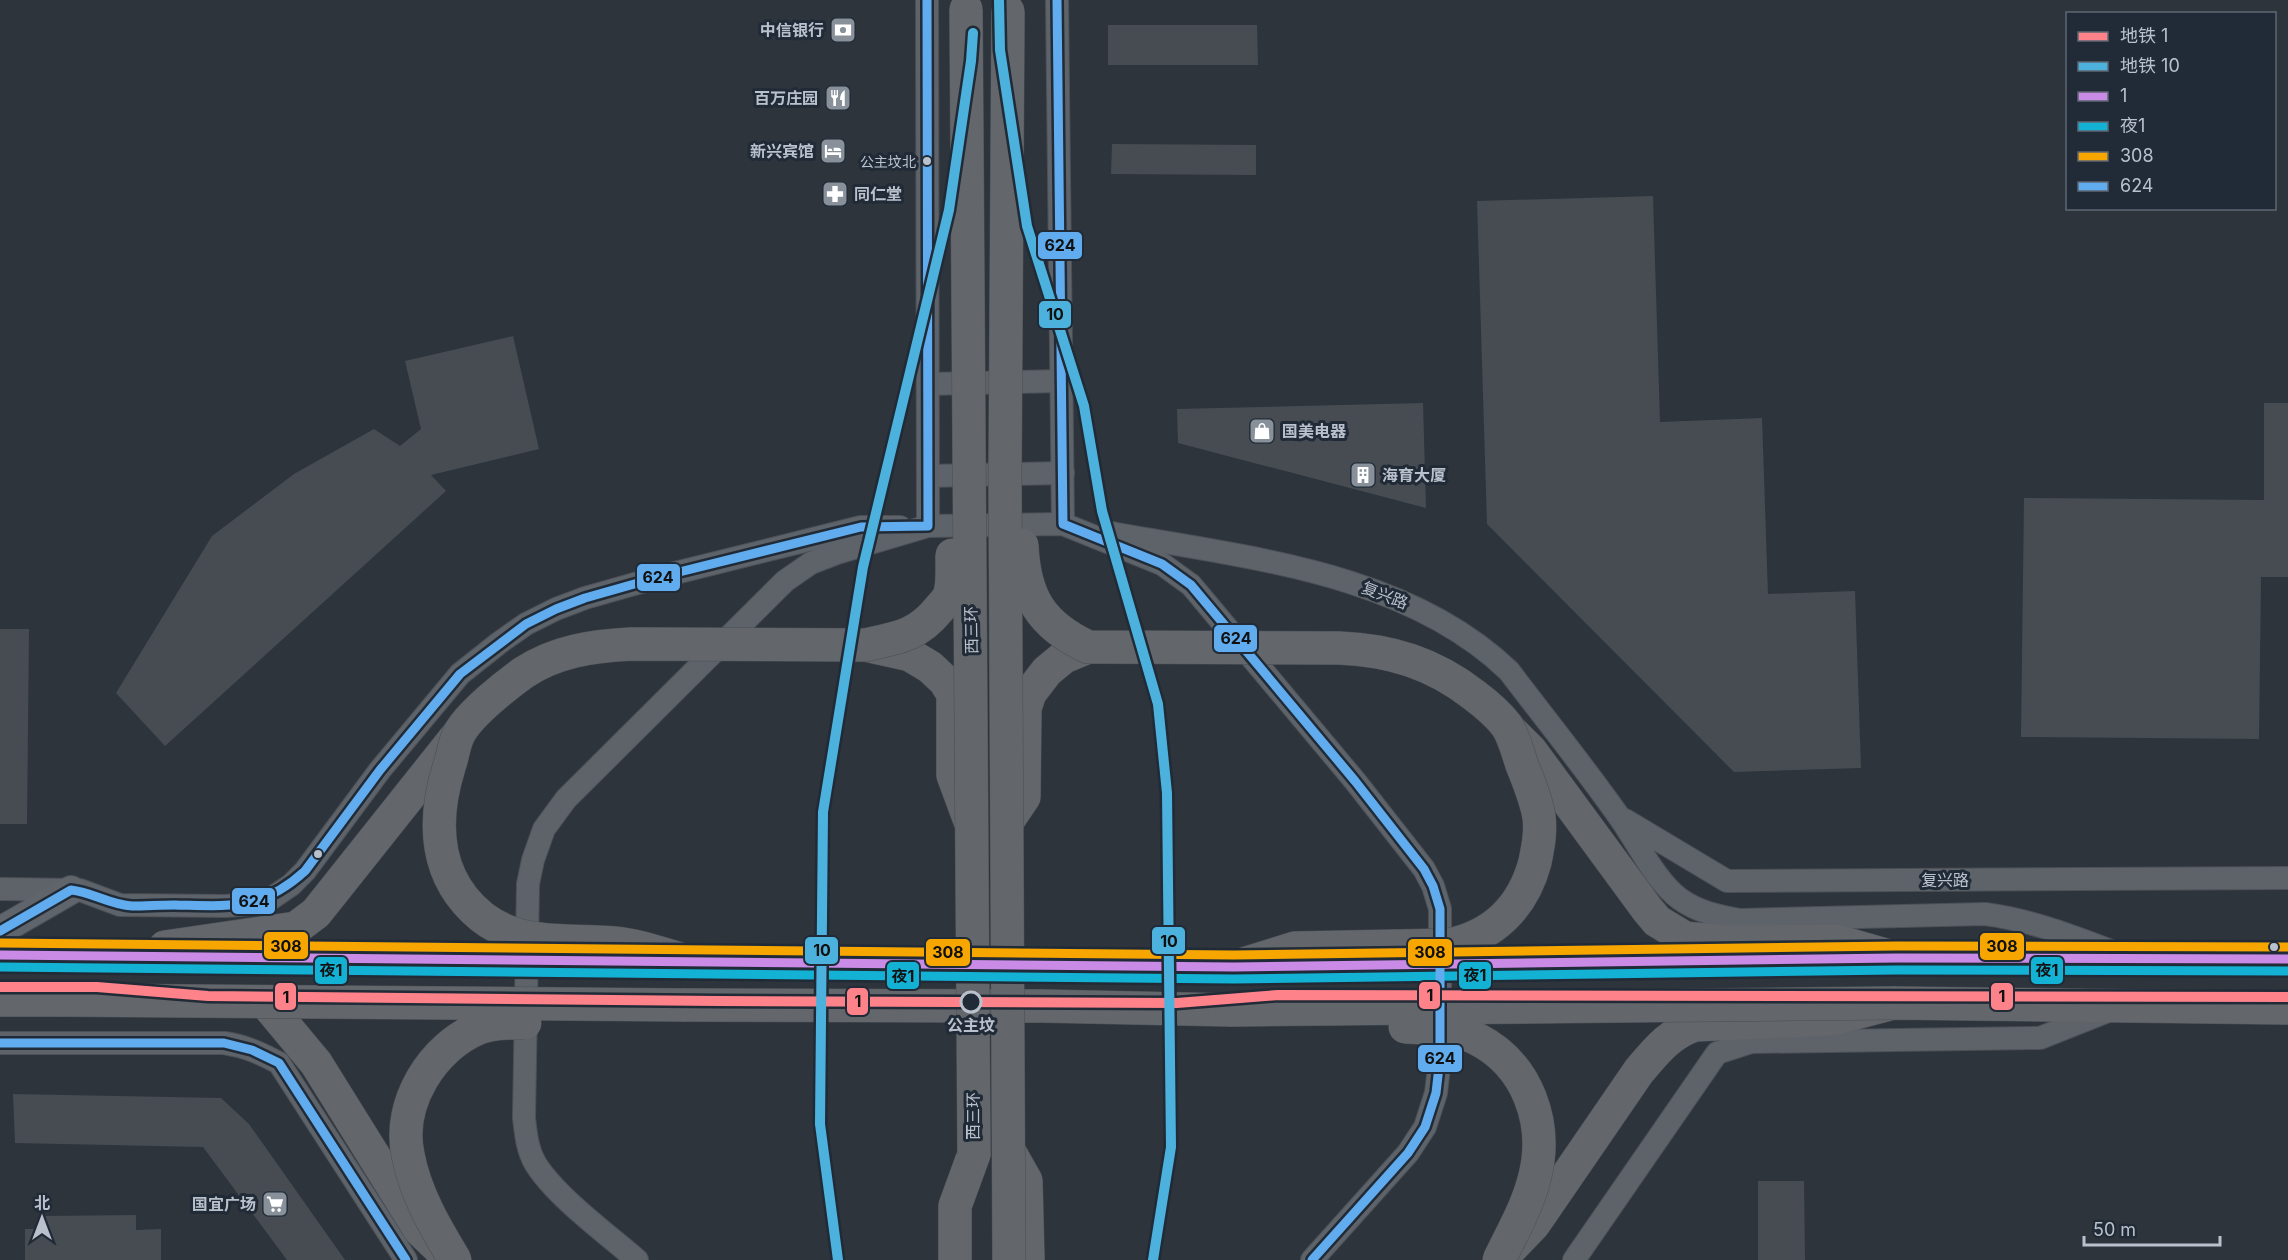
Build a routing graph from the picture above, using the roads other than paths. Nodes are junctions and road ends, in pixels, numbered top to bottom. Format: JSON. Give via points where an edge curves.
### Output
{"nodes":[{"id":1,"x":927,"y":0,"type":"edge"},
{"id":2,"x":1057,"y":0,"type":"edge"},
{"id":3,"x":966,"y":5,"type":"edge"},
{"id":4,"x":1008,"y":5,"type":"edge"},
{"id":5,"x":1061,"y":381,"type":"junction"},
{"id":6,"x":928,"y":384,"type":"junction"},
{"id":7,"x":1063,"y":473,"type":"junction"},
{"id":8,"x":928,"y":476,"type":"junction"},
{"id":9,"x":1005,"y":478,"type":"junction"},
{"id":10,"x":969,"y":480,"type":"junction"},
{"id":11,"x":1063,"y":524,"type":"junction"},
{"id":12,"x":928,"y":526,"type":"junction"},
{"id":13,"x":865,"y":645,"type":"junction"},
{"id":14,"x":1088,"y":647,"type":"junction"},
{"id":15,"x":1508,"y":728,"type":"junction"},
{"id":16,"x":460,"y":732,"type":"junction"},
{"id":17,"x":1620,"y":817,"type":"junction"},
{"id":18,"x":1007,"y":822,"type":"junction"},
{"id":19,"x":973,"y":828,"type":"junction"},
{"id":20,"x":2288,"y":878,"type":"edge"},
{"id":21,"x":0,"y":889,"type":"edge"},
{"id":22,"x":71,"y":890,"type":"junction"},
{"id":23,"x":0,"y":931,"type":"edge"},
{"id":24,"x":0,"y":955,"type":"edge"},
{"id":25,"x":109,"y":955,"type":"junction"},
{"id":26,"x":1896,"y":958,"type":"junction"},
{"id":27,"x":2129,"y":958,"type":"junction"},
{"id":28,"x":2288,"y":959,"type":"edge"},
{"id":29,"x":694,"y":963,"type":"junction"},
{"id":30,"x":1234,"y":967,"type":"junction"},
{"id":31,"x":0,"y":1000,"type":"edge"},
{"id":32,"x":266,"y":1003,"type":"junction"},
{"id":33,"x":1893,"y":1003,"type":"junction"},
{"id":34,"x":682,"y":1005,"type":"junction"},
{"id":35,"x":2120,"y":1006,"type":"junction"},
{"id":36,"x":2288,"y":1008,"type":"edge"},
{"id":37,"x":1232,"y":1010,"type":"junction"},
{"id":38,"x":0,"y":1043,"type":"edge"},
{"id":39,"x":1009,"y":1151,"type":"junction"},
{"id":40,"x":974,"y":1154,"type":"junction"},
{"id":41,"x":406,"y":1260,"type":"edge"},
{"id":42,"x":453,"y":1260,"type":"edge"},
{"id":43,"x":637,"y":1260,"type":"edge"},
{"id":44,"x":955,"y":1260,"type":"edge"},
{"id":45,"x":974,"y":1260,"type":"edge"},
{"id":46,"x":1009,"y":1260,"type":"edge"},
{"id":47,"x":1028,"y":1260,"type":"edge"},
{"id":48,"x":1312,"y":1260,"type":"edge"},
{"id":49,"x":1499,"y":1260,"type":"edge"},
{"id":50,"x":1574,"y":1260,"type":"edge"}],
"edges":[{"from":1,"to":6,"type":"street"},
{"from":2,"to":5,"type":"street"},
{"from":3,"to":10,"type":"highway","name":"西三环","bridge":true},
{"from":4,"to":9,"type":"highway","bridge":true},
{"from":5,"to":6,"type":"street"},
{"from":5,"to":7,"type":"street"},
{"from":6,"to":8,"type":"street"},
{"from":7,"to":8,"type":"street"},
{"from":7,"to":11,"type":"street"},
{"from":8,"to":12,"type":"street"},
{"from":9,"to":14,"type":"highway","bridge":true,"via":[[1021,503],[1023,565],[1031,595],[1045,618],[1065,636]]},
{"from":9,"to":18,"type":"highway","bridge":true},
{"from":10,"to":13,"type":"highway","bridge":true,"via":[[952,510],[952,582],[948,598],[928,623],[915,632]]},
{"from":10,"to":19,"type":"highway","name":"西三环","bridge":true},
{"from":11,"to":12,"type":"street"},
{"from":11,"to":17,"type":"street","name":"复兴路","via":[[1350,581],[1417,607],[1489,651],[1509,671]]},
{"from":11,"to":48,"type":"street","via":[[1162,564],[1191,585],[1355,781],[1433,886],[1440,909],[1440,1058],[1432,1108],[1408,1153]]},
{"from":12,"to":22,"type":"street","via":[[861,527],[585,598],[526,624],[460,674],[380,770],[305,871],[272,898],[226,906],[120,905]]},
{"from":12,"to":43,"type":"street","via":[[837,553],[811,563],[785,581],[566,799],[544,829],[533,860],[526,903],[527,1143],[534,1162],[560,1193]]},
{"from":13,"to":16,"type":"highway","bridge":true,"via":[[632,644],[573,651],[549,659],[502,688]]},
{"from":13,"to":19,"type":"highway","bridge":true,"via":[[910,655],[930,667],[953,694],[953,775]]},
{"from":14,"to":15,"type":"highway","bridge":true,"via":[[1339,648],[1398,655],[1459,683]]},
{"from":14,"to":18,"type":"highway","via":[[1064,657],[1030,693],[1025,708],[1024,797]]},
{"from":15,"to":26,"type":"highway","bridge":true,"via":[[1531,751],[1647,909],[1670,930],[1685,938],[1706,941],[1837,941]]},
{"from":15,"to":30,"type":"highway","bridge":true,"via":[[1534,795],[1539,838],[1528,884],[1498,924],[1468,941],[1449,945],[1295,948]]},
{"from":16,"to":25,"type":"highway","bridge":true,"via":[[316,913],[296,928]]},
{"from":16,"to":29,"type":"highway","bridge":true,"via":[[443,785],[439,842],[455,886],[468,903],[483,917],[515,934],[542,940],[616,943]]},
{"from":17,"to":20,"type":"street","name":"复兴路","via":[[1727,881]]},
{"from":17,"to":27,"type":"street","name":"复兴路","via":[[1678,898],[1716,916],[1740,920],[1985,914],[2043,926]]},
{"from":18,"to":39,"type":"highway","bridge":true},
{"from":19,"to":40,"type":"highway","name":"西三环","bridge":true},
{"from":21,"to":22,"type":"street"},
{"from":22,"to":23,"type":"main road"},
{"from":24,"to":25,"type":"highway","name":"复兴路","bridge":true},
{"from":25,"to":29,"type":"highway","name":"复兴路","bridge":true},
{"from":26,"to":27,"type":"highway","name":"复兴路"},
{"from":26,"to":30,"type":"highway","name":"复兴路","bridge":true},
{"from":27,"to":28,"type":"highway","name":"复兴路"},
{"from":29,"to":30,"type":"highway","name":"复兴路"},
{"from":31,"to":32,"type":"highway","bridge":true},
{"from":32,"to":34,"type":"highway","bridge":true},
{"from":32,"to":42,"type":"highway","via":[[316,1063],[420,1230]]},
{"from":33,"to":35,"type":"highway"},
{"from":33,"to":37,"type":"highway","bridge":true},
{"from":33,"to":49,"type":"highway","bridge":true,"via":[[1833,1019],[1695,1025],[1671,1036],[1639,1071],[1534,1224]]},
{"from":34,"to":37,"type":"highway"},
{"from":34,"to":42,"type":"highway","bridge":true,"via":[[598,1022],[490,1025],[465,1036],[431,1064],[412,1103],[406,1128],[407,1154],[425,1206]]},
{"from":35,"to":36,"type":"highway"},
{"from":35,"to":50,"type":"street","via":[[2040,1038],[1751,1042],[1717,1053]]},
{"from":37,"to":49,"type":"highway","bridge":true,"via":[[1291,1027],[1453,1031],[1477,1039],[1499,1053],[1517,1072],[1539,1127],[1536,1175],[1528,1201]]},
{"from":38,"to":41,"type":"street","via":[[224,1043],[264,1055],[284,1071]]},
{"from":39,"to":46,"type":"highway","bridge":true},
{"from":39,"to":47,"type":"highway","via":[[1026,1181]]},
{"from":40,"to":44,"type":"highway","via":[[955,1206]]},
{"from":40,"to":45,"type":"highway","name":"西三环"}]}
